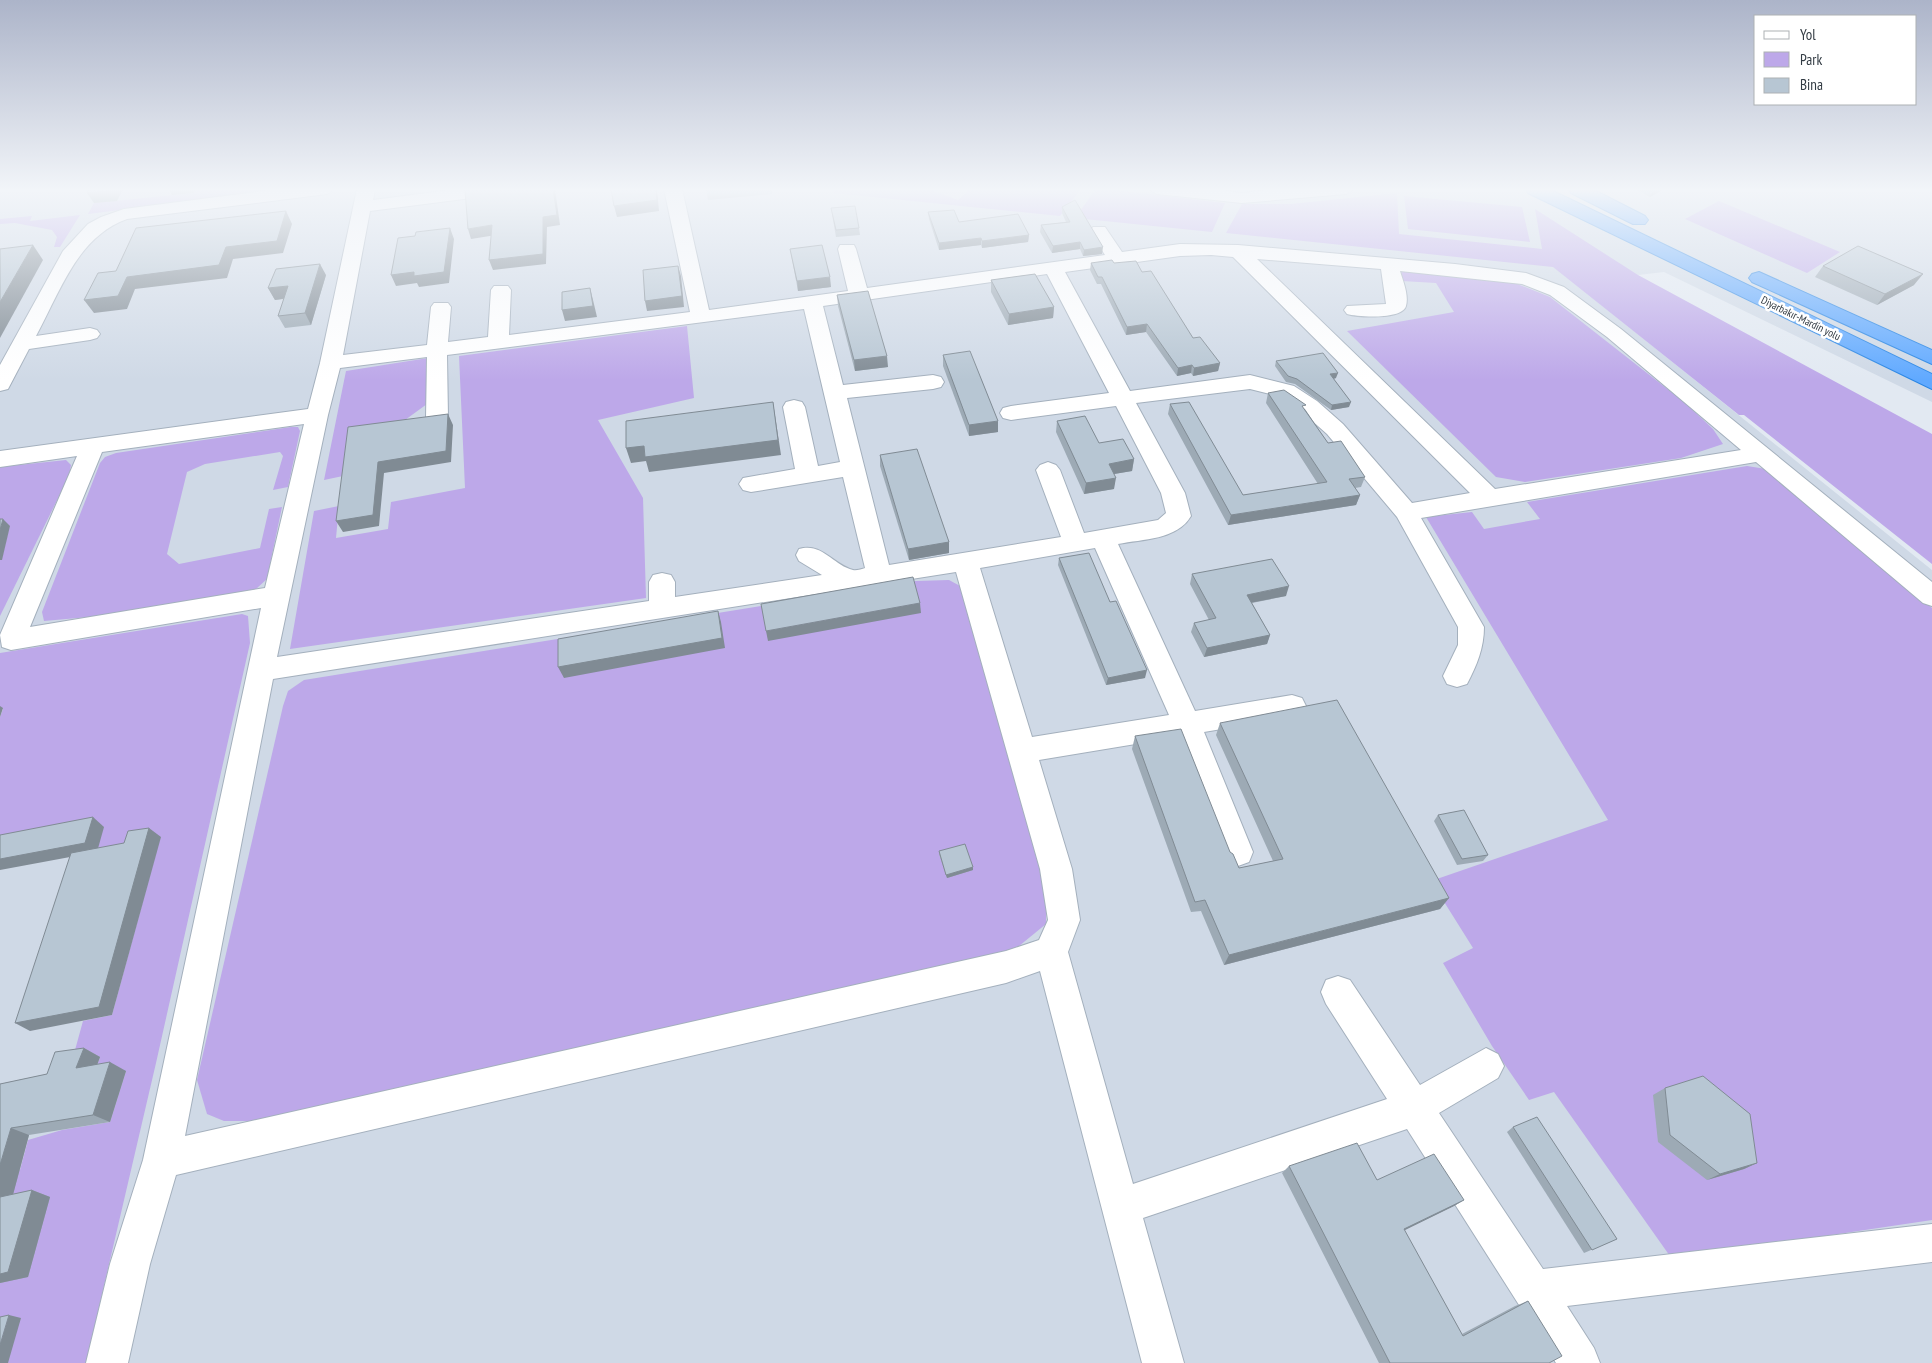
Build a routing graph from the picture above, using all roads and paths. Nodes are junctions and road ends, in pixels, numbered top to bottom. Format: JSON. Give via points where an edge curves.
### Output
{"nodes":[{"id":1,"x":72,"y":253,"type":"edge"},
{"id":2,"x":353,"y":253,"type":"edge"},
{"id":3,"x":687,"y":253,"type":"edge"},
{"id":4,"x":848,"y":253,"type":"edge"},
{"id":5,"x":1113,"y":253,"type":"edge"},
{"id":6,"x":1162,"y":253,"type":"edge"},
{"id":7,"x":1240,"y":253,"type":"edge"},
{"id":8,"x":1257,"y":253,"type":"edge"},
{"id":9,"x":1664,"y":253,"type":"edge"},
{"id":10,"x":1709,"y":253,"type":"edge"},
{"id":11,"x":1117,"y":259,"type":"junction"},
{"id":12,"x":1389,"y":264,"type":"junction"},
{"id":13,"x":1053,"y":267,"type":"junction"},
{"id":14,"x":501,"y":290,"type":"dead end"},
{"id":15,"x":859,"y":295,"type":"junction"},
{"id":16,"x":812,"y":301,"type":"junction"},
{"id":17,"x":441,"y":307,"type":"dead end"},
{"id":18,"x":1354,"y":310,"type":"dead end"},
{"id":19,"x":701,"y":317,"type":"junction"},
{"id":20,"x":90,"y":334,"type":"dead end"},
{"id":21,"x":498,"y":342,"type":"junction"},
{"id":22,"x":22,"y":344,"type":"junction"},
{"id":23,"x":437,"y":350,"type":"junction"},
{"id":24,"x":1932,"y":358,"type":"edge"},
{"id":25,"x":331,"y":363,"type":"junction"},
{"id":26,"x":933,"y":382,"type":"dead end"},
{"id":27,"x":1932,"y":382,"type":"edge"},
{"id":28,"x":0,"y":384,"type":"edge"},
{"id":29,"x":834,"y":393,"type":"junction"},
{"id":30,"x":1122,"y":397,"type":"junction"},
{"id":31,"x":794,"y":407,"type":"dead end"},
{"id":32,"x":1011,"y":413,"type":"dead end"},
{"id":33,"x":317,"y":414,"type":"junction"},
{"id":34,"x":437,"y":418,"type":"edge"},
{"id":35,"x":93,"y":446,"type":"junction"},
{"id":36,"x":1761,"y":454,"type":"junction"},
{"id":37,"x":0,"y":459,"type":"edge"},
{"id":38,"x":852,"y":468,"type":"junction"},
{"id":39,"x":1048,"y":470,"type":"dead end"},
{"id":40,"x":808,"y":476,"type":"junction"},
{"id":41,"x":751,"y":484,"type":"dead end"},
{"id":42,"x":1488,"y":497,"type":"junction"},
{"id":43,"x":1406,"y":512,"type":"junction"},
{"id":44,"x":1103,"y":538,"type":"junction"},
{"id":45,"x":1076,"y":544,"type":"junction"},
{"id":46,"x":808,"y":555,"type":"dead end"},
{"id":47,"x":966,"y":562,"type":"junction"},
{"id":48,"x":879,"y":576,"type":"junction"},
{"id":49,"x":850,"y":580,"type":"junction"},
{"id":50,"x":662,"y":582,"type":"dead end"},
{"id":51,"x":276,"y":596,"type":"junction"},
{"id":52,"x":1932,"y":596,"type":"edge"},
{"id":53,"x":647,"y":616,"type":"junction"},
{"id":54,"x":6,"y":641,"type":"edge"},
{"id":55,"x":263,"y":670,"type":"junction"},
{"id":56,"x":1457,"y":676,"type":"dead end"},
{"id":57,"x":1292,"y":706,"type":"dead end"},
{"id":58,"x":1187,"y":724,"type":"junction"},
{"id":59,"x":1021,"y":751,"type":"junction"},
{"id":60,"x":1238,"y":852,"type":"dead end"},
{"id":61,"x":1051,"y":952,"type":"junction"},
{"id":62,"x":1338,"y":992,"type":"dead end"},
{"id":63,"x":1486,"y":1066,"type":"dead end"},
{"id":64,"x":1414,"y":1108,"type":"junction"},
{"id":65,"x":162,"y":1160,"type":"junction"},
{"id":66,"x":1120,"y":1208,"type":"junction"},
{"id":67,"x":1932,"y":1243,"type":"edge"},
{"id":68,"x":1534,"y":1290,"type":"junction"},
{"id":69,"x":107,"y":1363,"type":"edge"},
{"id":70,"x":1163,"y":1363,"type":"edge"},
{"id":71,"x":1579,"y":1363,"type":"edge"}],
"edges":[{"from":1,"to":22,"type":"street"},
{"from":2,"to":25,"type":"street"},
{"from":3,"to":19,"type":"street"},
{"from":4,"to":15,"type":"street"},
{"from":5,"to":11,"type":"street"},
{"from":6,"to":11,"type":"street"},
{"from":7,"to":42,"type":"street"},
{"from":8,"to":12,"type":"street"},
{"from":9,"to":27,"type":"highway","name":"Diyarbakır-Mardin yolu"},
{"from":10,"to":24,"type":"highway","name":"Diyarbakır-Mardin yolu"},
{"from":11,"to":13,"type":"street"},
{"from":12,"to":18,"type":"street","via":[[1396,306],[1390,310]]},
{"from":12,"to":36,"type":"street","via":[[1526,279],[1557,291],[1614,333]]},
{"from":13,"to":15,"type":"street","via":[[948,272]]},
{"from":13,"to":30,"type":"street"},
{"from":14,"to":21,"type":"street"},
{"from":15,"to":16,"type":"street"},
{"from":16,"to":19,"type":"street"},
{"from":16,"to":29,"type":"street"},
{"from":17,"to":23,"type":"street"},
{"from":19,"to":21,"type":"street"},
{"from":20,"to":22,"type":"street"},
{"from":21,"to":23,"type":"street"},
{"from":22,"to":28,"type":"street"},
{"from":23,"to":25,"type":"street"},
{"from":23,"to":34,"type":"street"},
{"from":25,"to":33,"type":"street"},
{"from":26,"to":29,"type":"street"},
{"from":29,"to":38,"type":"street"},
{"from":30,"to":32,"type":"street"},
{"from":30,"to":43,"type":"street","via":[[1250,382],[1286,391],[1335,429]]},
{"from":30,"to":44,"type":"street","via":[[1173,493],[1180,516],[1165,527]]},
{"from":31,"to":40,"type":"street"},
{"from":33,"to":35,"type":"street"},
{"from":33,"to":51,"type":"street"},
{"from":35,"to":37,"type":"street"},
{"from":35,"to":54,"type":"street"},
{"from":36,"to":42,"type":"street"},
{"from":36,"to":52,"type":"street"},
{"from":38,"to":40,"type":"street"},
{"from":38,"to":48,"type":"street"},
{"from":39,"to":45,"type":"street"},
{"from":40,"to":41,"type":"street"},
{"from":42,"to":43,"type":"street"},
{"from":43,"to":56,"type":"street","via":[[1471,627],[1471,645]]},
{"from":44,"to":45,"type":"street"},
{"from":44,"to":58,"type":"street"},
{"from":45,"to":47,"type":"street"},
{"from":46,"to":49,"type":"street"},
{"from":47,"to":48,"type":"street"},
{"from":47,"to":59,"type":"street"},
{"from":48,"to":49,"type":"street"},
{"from":49,"to":53,"type":"street"},
{"from":50,"to":53,"type":"street"},
{"from":51,"to":54,"type":"street"},
{"from":51,"to":55,"type":"street"},
{"from":53,"to":55,"type":"street"},
{"from":55,"to":65,"type":"street"},
{"from":57,"to":58,"type":"street"},
{"from":58,"to":59,"type":"street"},
{"from":58,"to":60,"type":"street"},
{"from":59,"to":61,"type":"street","via":[[1056,869],[1064,920]]},
{"from":61,"to":65,"type":"street","via":[[1006,967]]},
{"from":61,"to":66,"type":"street"},
{"from":62,"to":64,"type":"street"},
{"from":63,"to":64,"type":"street"},
{"from":64,"to":66,"type":"street"},
{"from":64,"to":68,"type":"street"},
{"from":65,"to":69,"type":"street","via":[[130,1264]]},
{"from":66,"to":70,"type":"street"},
{"from":67,"to":68,"type":"street"},
{"from":68,"to":71,"type":"street"}]}
